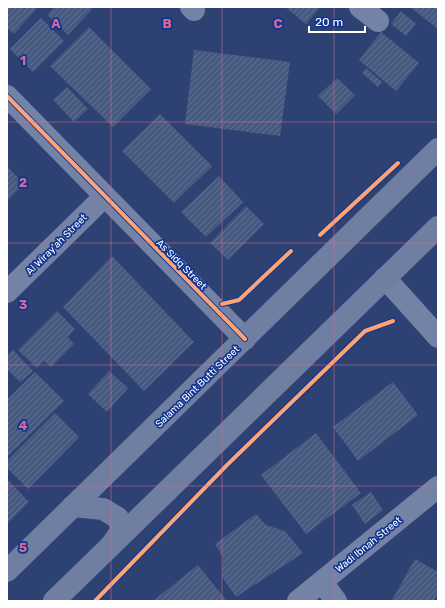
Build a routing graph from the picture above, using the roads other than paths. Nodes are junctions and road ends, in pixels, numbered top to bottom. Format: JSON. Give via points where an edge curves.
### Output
{"nodes":[{"id":1,"x":360,"y":7,"type":"edge"},
{"id":2,"x":378,"y":21,"type":"dead end"},
{"id":3,"x":7,"y":96,"type":"edge"},
{"id":4,"x":438,"y":149,"type":"edge"},
{"id":5,"x":104,"y":196,"type":"junction"},
{"id":6,"x":438,"y":227,"type":"edge"},
{"id":7,"x":385,"y":278,"type":"junction"},
{"id":8,"x":7,"y":292,"type":"edge"},
{"id":9,"x":438,"y":337,"type":"edge"},
{"id":10,"x":245,"y":339,"type":"junction"},
{"id":11,"x":438,"y":487,"type":"edge"},
{"id":12,"x":73,"y":506,"type":"junction"},
{"id":13,"x":110,"y":547,"type":"junction"},
{"id":14,"x":7,"y":571,"type":"edge"},
{"id":15,"x":322,"y":582,"type":"junction"},
{"id":16,"x":54,"y":601,"type":"edge"},
{"id":17,"x":298,"y":601,"type":"edge"},
{"id":18,"x":336,"y":601,"type":"edge"}],
"edges":[{"from":1,"to":2,"type":"street"},
{"from":3,"to":5,"type":"street","name":"As Sidq Street"},
{"from":4,"to":10,"type":"main road","name":"Salama Bint Butti Street"},
{"from":5,"to":8,"type":"street","name":"Al Wiray'ah Street"},
{"from":5,"to":10,"type":"street","name":"As Sidq Street"},
{"from":6,"to":7,"type":"main road"},
{"from":7,"to":9,"type":"street"},
{"from":7,"to":13,"type":"main road"},
{"from":10,"to":12,"type":"main road","name":"Salama Bint Butti Street"},
{"from":11,"to":15,"type":"street","name":"Wadi Ibnah Street"},
{"from":12,"to":13,"type":"main road","via":[[104,509],[118,518],[122,530]]},
{"from":12,"to":14,"type":"main road","name":"Salama Bint Butti Street"},
{"from":13,"to":16,"type":"main road"},
{"from":15,"to":17,"type":"street","name":"Wadi Ibnah Street"},
{"from":15,"to":18,"type":"street"}]}
